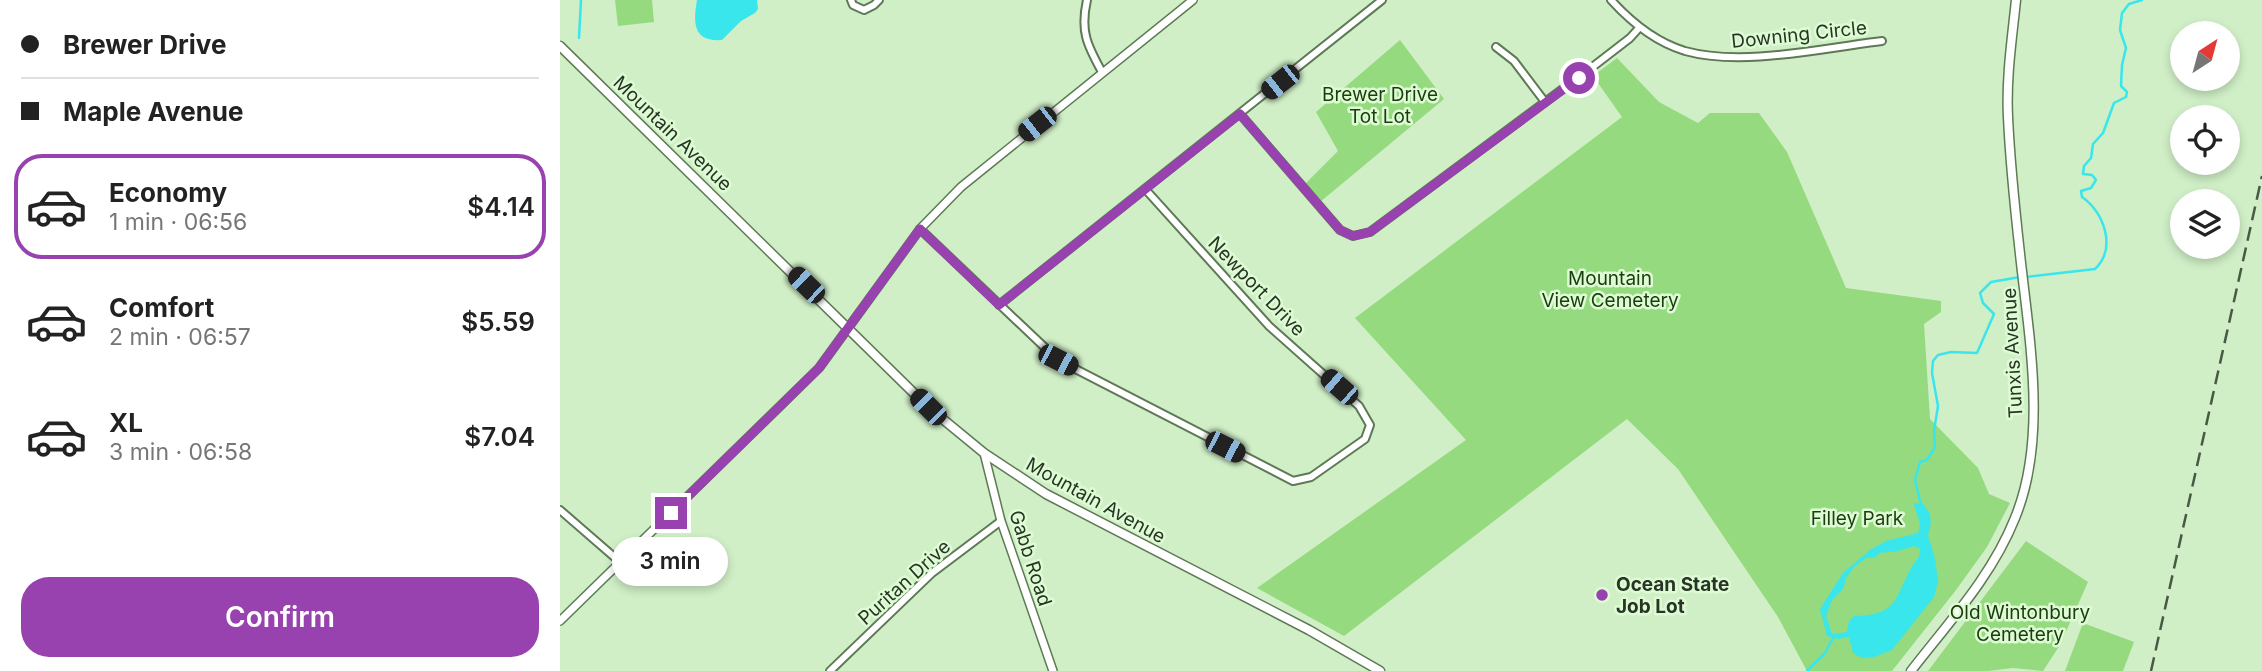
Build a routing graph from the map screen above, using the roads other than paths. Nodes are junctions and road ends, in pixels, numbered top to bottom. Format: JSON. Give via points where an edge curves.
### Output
{"nodes":[{"id":1,"x":851,"y":0,"type":"edge"},
{"id":2,"x":879,"y":0,"type":"edge"},
{"id":3,"x":1087,"y":0,"type":"edge"},
{"id":4,"x":1193,"y":0,"type":"edge"},
{"id":5,"x":1382,"y":0,"type":"edge"},
{"id":6,"x":1611,"y":0,"type":"edge"},
{"id":7,"x":2016,"y":0,"type":"edge"},
{"id":8,"x":1639,"y":28,"type":"junction"},
{"id":9,"x":1882,"y":41,"type":"dead end"},
{"id":10,"x":560,"y":46,"type":"edge"},
{"id":11,"x":1496,"y":47,"type":"dead end"},
{"id":12,"x":1102,"y":72,"type":"junction"},
{"id":13,"x":1545,"y":102,"type":"junction"},
{"id":14,"x":1240,"y":114,"type":"junction"},
{"id":15,"x":1146,"y":190,"type":"junction"},
{"id":16,"x":920,"y":229,"type":"junction"},
{"id":17,"x":999,"y":305,"type":"junction"},
{"id":18,"x":849,"y":326,"type":"junction"},
{"id":19,"x":984,"y":453,"type":"junction"},
{"id":20,"x":560,"y":510,"type":"edge"},
{"id":21,"x":1001,"y":521,"type":"junction"},
{"id":22,"x":620,"y":562,"type":"junction"},
{"id":23,"x":560,"y":621,"type":"edge"},
{"id":24,"x":831,"y":671,"type":"edge"},
{"id":25,"x":1053,"y":671,"type":"edge"},
{"id":26,"x":1380,"y":671,"type":"edge"},
{"id":27,"x":1911,"y":671,"type":"edge"}],
"edges":[{"from":1,"to":2,"type":"street","via":[[864,10]]},
{"from":3,"to":12,"type":"street","via":[[1083,27]]},
{"from":4,"to":12,"type":"street"},
{"from":5,"to":14,"type":"street"},
{"from":6,"to":8,"type":"street","name":"Downing Circle"},
{"from":7,"to":27,"type":"main road","name":"Tunxis Avenue","via":[[2008,115],[2031,361],[2031,455],[2016,516],[1992,566]]},
{"from":8,"to":9,"type":"street","name":"Downing Circle","via":[[1685,51],[1723,57]]},
{"from":8,"to":13,"type":"street"},
{"from":10,"to":18,"type":"main road","name":"Mountain Avenue"},
{"from":11,"to":13,"type":"street","via":[[1514,61]]},
{"from":12,"to":16,"type":"street","via":[[961,187]]},
{"from":13,"to":14,"type":"street","via":[[1370,232],[1353,236],[1340,230]]},
{"from":14,"to":15,"type":"street"},
{"from":15,"to":17,"type":"street"},
{"from":15,"to":17,"type":"street","name":"Newport Drive","via":[[1269,326],[1359,406],[1370,425],[1365,439],[1311,477],[1293,481],[1058,360]]},
{"from":16,"to":17,"type":"street","name":"Newport Drive"},
{"from":16,"to":18,"type":"street"},
{"from":18,"to":19,"type":"main road","name":"Mountain Avenue","via":[[928,407]]},
{"from":18,"to":22,"type":"street","via":[[819,368]]},
{"from":19,"to":21,"type":"street","name":"Gabb Road"},
{"from":19,"to":26,"type":"main road","name":"Mountain Avenue","via":[[1046,494]]},
{"from":20,"to":22,"type":"street"},
{"from":21,"to":24,"type":"street","name":"Puritan Drive","via":[[932,573]]},
{"from":21,"to":25,"type":"street","name":"Gabb Road"},
{"from":22,"to":23,"type":"street"}]}
